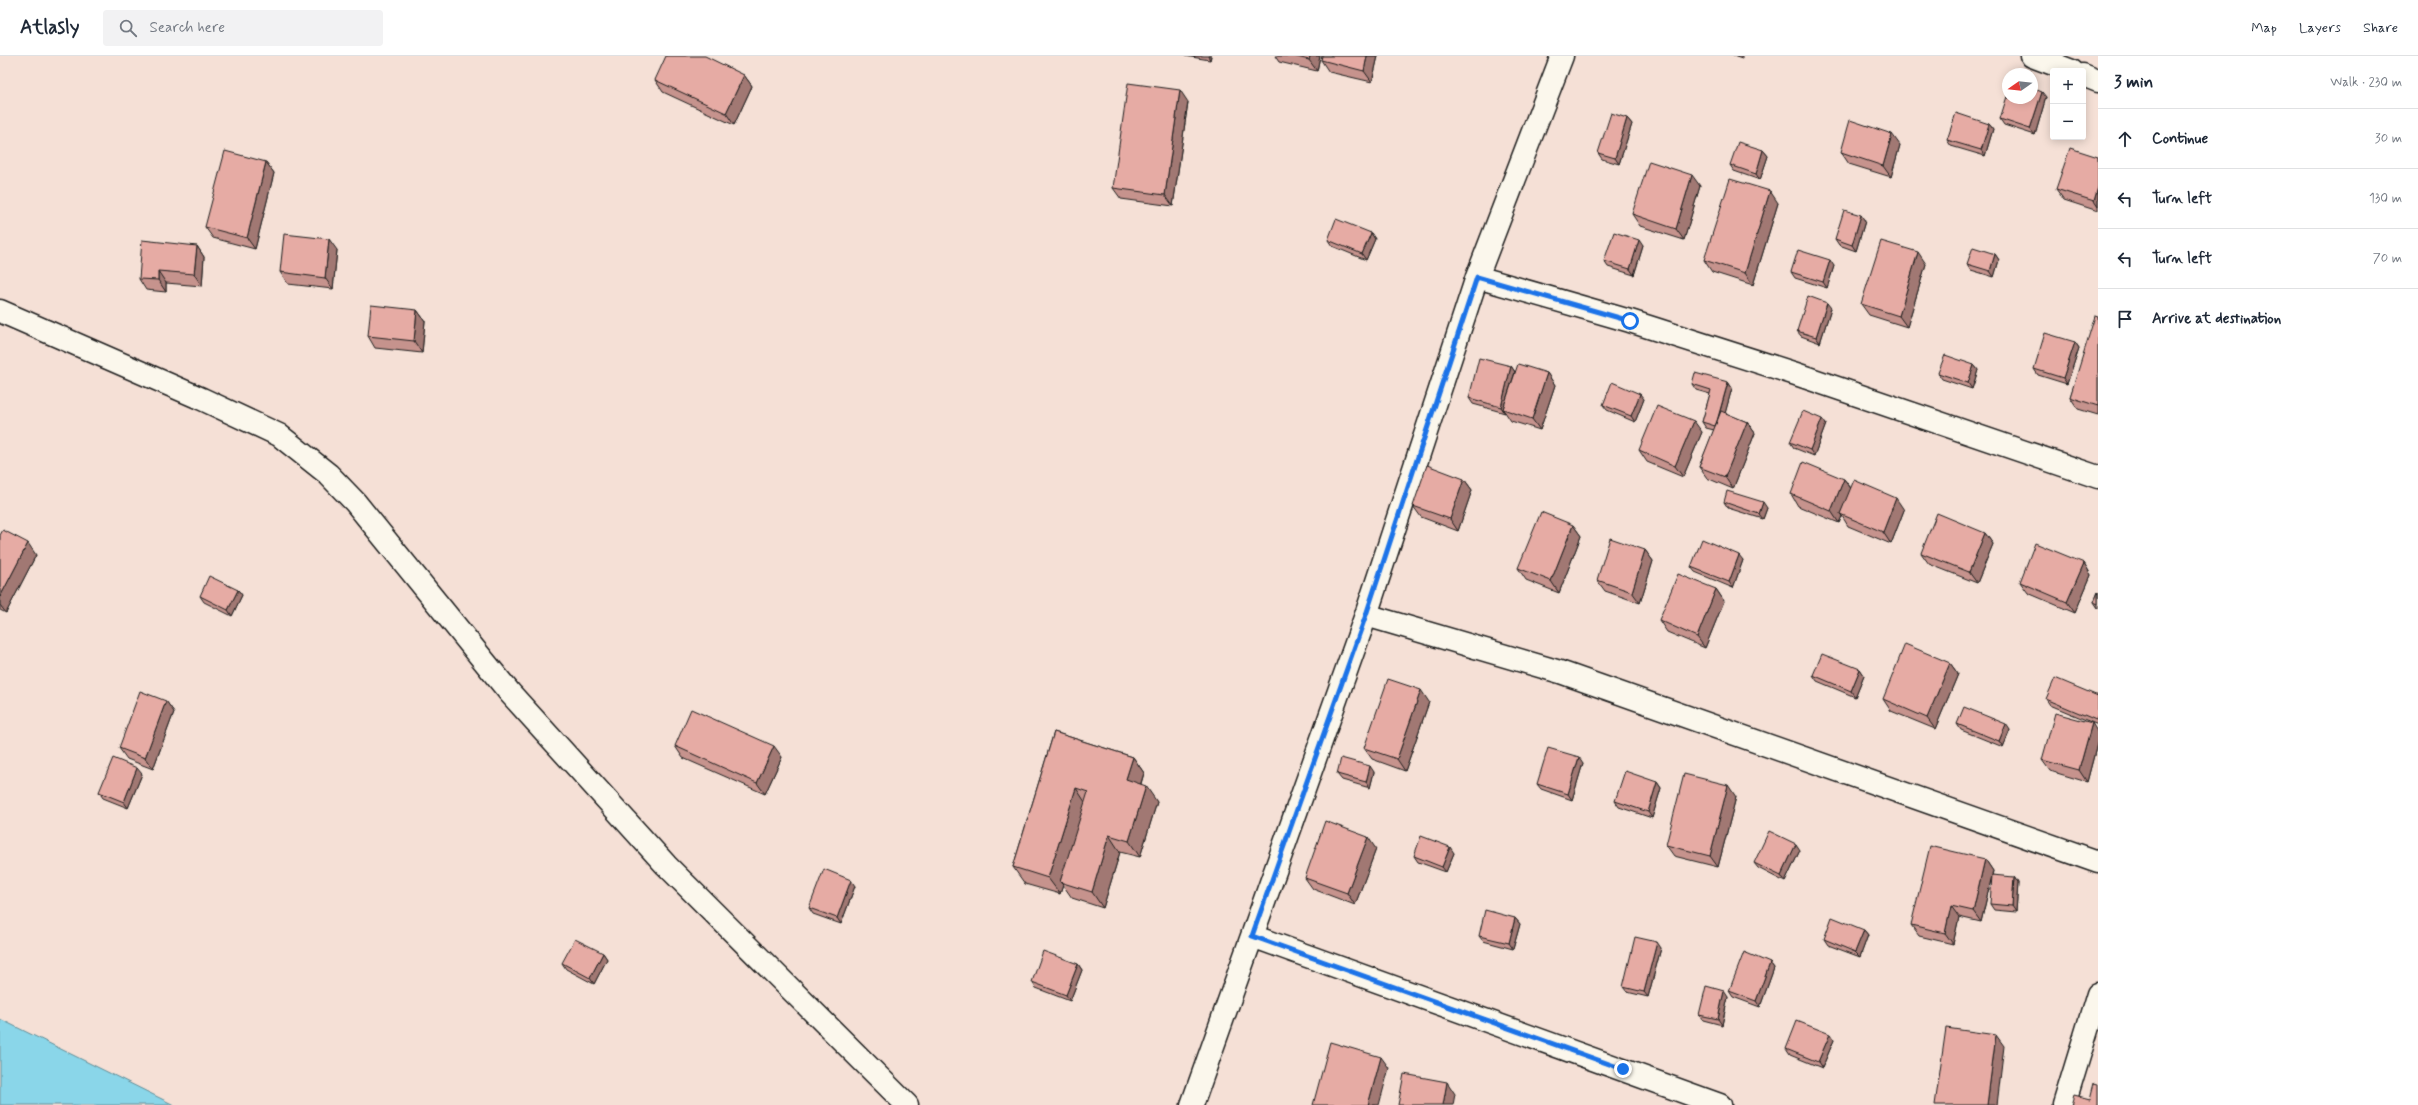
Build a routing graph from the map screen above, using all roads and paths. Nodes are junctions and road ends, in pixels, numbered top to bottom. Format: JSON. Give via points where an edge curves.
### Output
{"nodes":[{"id":1,"x":1562,"y":56,"type":"edge"},
{"id":2,"x":2032,"y":56,"type":"edge"},
{"id":3,"x":2064,"y":68,"type":"edge"},
{"id":4,"x":2086,"y":76,"type":"edge"},
{"id":5,"x":2098,"y":81,"type":"edge"},
{"id":6,"x":1477,"y":277,"type":"junction"},
{"id":7,"x":0,"y":311,"type":"edge"},
{"id":8,"x":2098,"y":477,"type":"edge"},
{"id":9,"x":1366,"y":615,"type":"junction"},
{"id":10,"x":2098,"y":862,"type":"edge"},
{"id":11,"x":1252,"y":936,"type":"junction"},
{"id":12,"x":2098,"y":994,"type":"edge"},
{"id":13,"x":907,"y":1105,"type":"edge"},
{"id":14,"x":1192,"y":1105,"type":"edge"},
{"id":15,"x":1720,"y":1105,"type":"edge"},
{"id":16,"x":2064,"y":1105,"type":"edge"}],
"edges":[{"from":1,"to":6,"type":"street"},
{"from":2,"to":3,"type":"street"},
{"from":4,"to":5,"type":"street"},
{"from":6,"to":8,"type":"street","via":[[1630,321],[1781,369]]},
{"from":6,"to":9,"type":"street"},
{"from":7,"to":13,"type":"street","via":[[279,435],[328,474],[355,502],[510,693],[666,865]]},
{"from":9,"to":10,"type":"street","via":[[1560,672]]},
{"from":9,"to":11,"type":"street"},
{"from":11,"to":14,"type":"street"},
{"from":11,"to":15,"type":"street"},
{"from":12,"to":16,"type":"street"}]}
